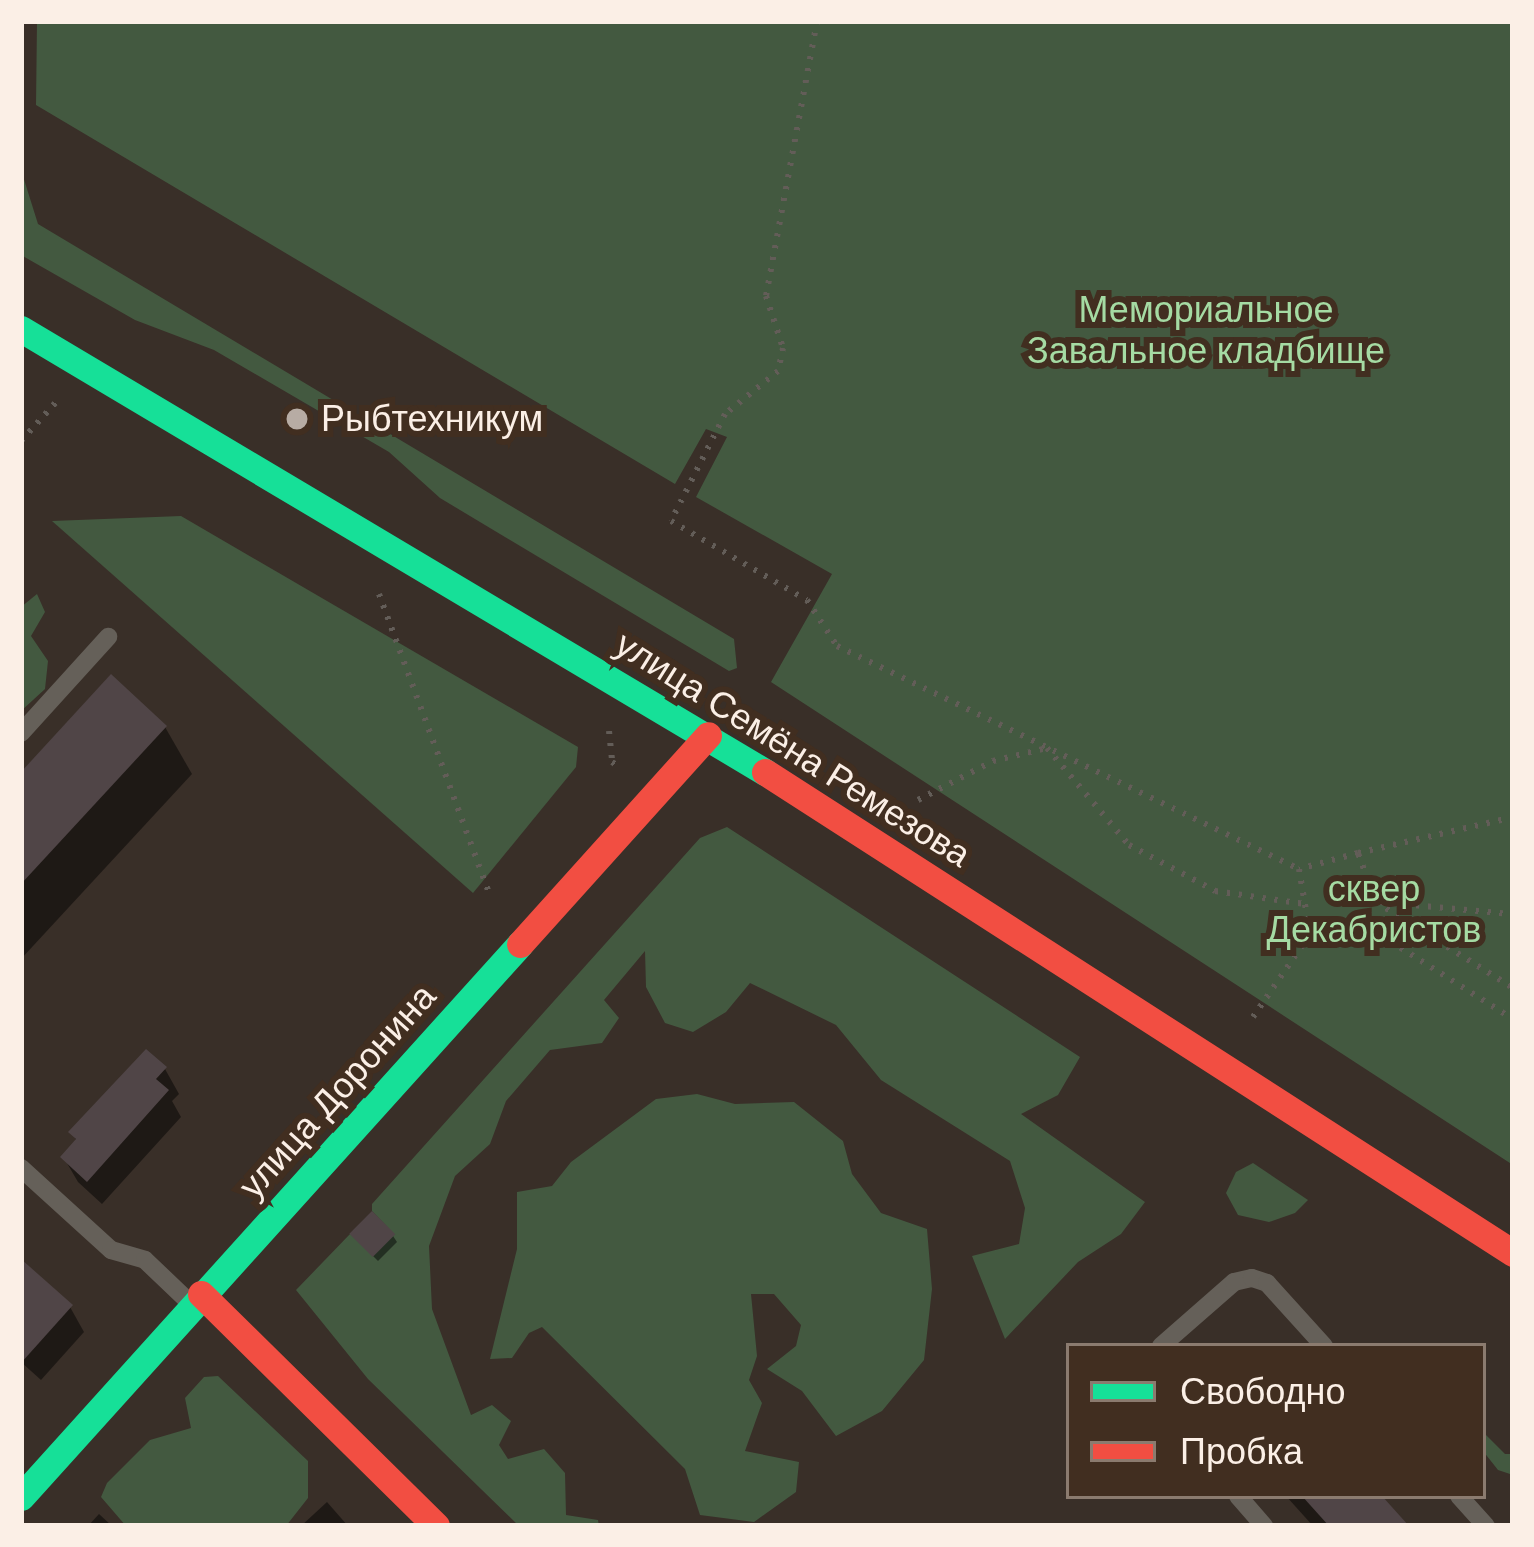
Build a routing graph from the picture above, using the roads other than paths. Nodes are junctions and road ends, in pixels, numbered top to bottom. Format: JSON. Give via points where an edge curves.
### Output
{"nodes":[{"id":1,"x":21,"y":328,"type":"edge"},
{"id":2,"x":108,"y":637,"type":"dead end"},
{"id":3,"x":21,"y":733,"type":"edge"},
{"id":4,"x":708,"y":735,"type":"junction"},
{"id":5,"x":21,"y":1168,"type":"edge"},
{"id":6,"x":1513,"y":1253,"type":"edge"},
{"id":7,"x":196,"y":1299,"type":"junction"},
{"id":8,"x":1164,"y":1343,"type":"edge"},
{"id":9,"x":1321,"y":1343,"type":"edge"},
{"id":10,"x":21,"y":1496,"type":"edge"},
{"id":11,"x":1241,"y":1499,"type":"edge"},
{"id":12,"x":1462,"y":1499,"type":"edge"},
{"id":13,"x":436,"y":1526,"type":"edge"},
{"id":14,"x":1264,"y":1526,"type":"edge"},
{"id":15,"x":1486,"y":1526,"type":"edge"}],
"edges":[{"from":1,"to":4,"type":"main road","name":"улица Семёна Ремезова"},
{"from":2,"to":3,"type":"lane"},
{"from":4,"to":6,"type":"main road","name":"улица Семёна Ремезова"},
{"from":4,"to":7,"type":"main road","name":"улица Доронина"},
{"from":5,"to":7,"type":"lane","via":[[111,1250],[145,1259]]},
{"from":7,"to":10,"type":"main road","name":"улица Доронина"},
{"from":7,"to":13,"type":"main road"},
{"from":8,"to":9,"type":"lane","via":[[1234,1282],[1252,1278],[1267,1283]]},
{"from":11,"to":14,"type":"lane"},
{"from":12,"to":15,"type":"lane"}]}
